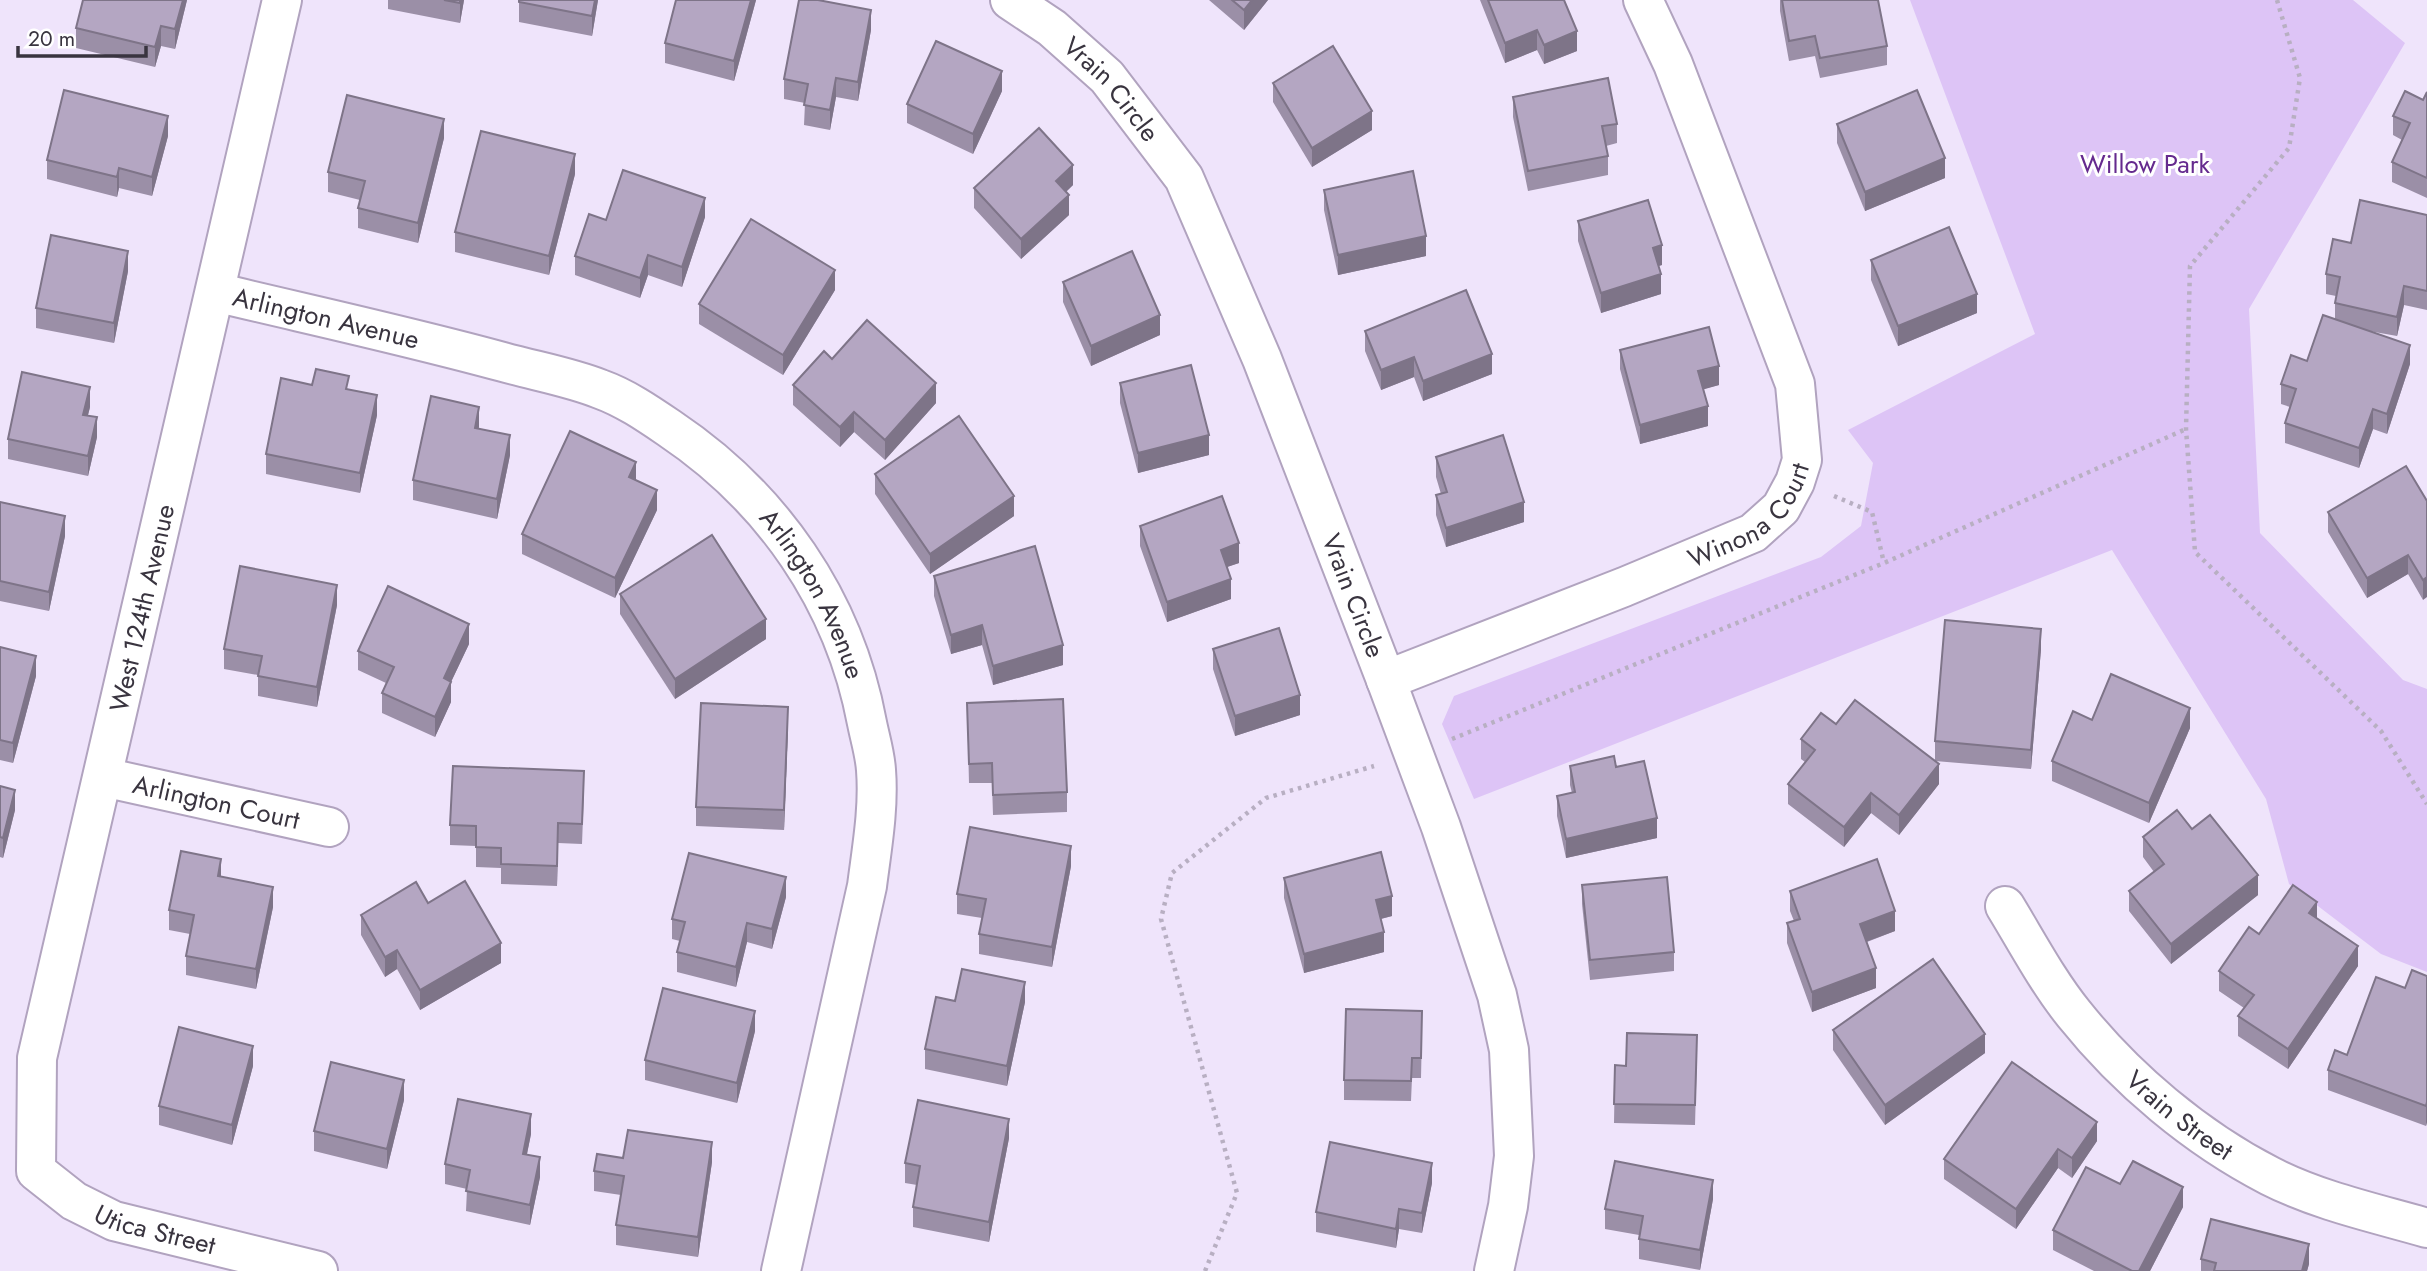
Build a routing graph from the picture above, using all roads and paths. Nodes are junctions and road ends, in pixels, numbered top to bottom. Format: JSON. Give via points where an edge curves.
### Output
{"nodes":[{"id":1,"x":282,"y":0,"type":"edge"},
{"id":2,"x":1010,"y":0,"type":"edge"},
{"id":3,"x":1643,"y":0,"type":"edge"},
{"id":4,"x":2277,"y":0,"type":"edge"},
{"id":5,"x":215,"y":292,"type":"junction"},
{"id":6,"x":2186,"y":429,"type":"junction"},
{"id":7,"x":1811,"y":487,"type":"junction"},
{"id":8,"x":1884,"y":563,"type":"junction"},
{"id":9,"x":1386,"y":680,"type":"junction"},
{"id":10,"x":1414,"y":754,"type":"junction"},
{"id":11,"x":103,"y":777,"type":"junction"},
{"id":12,"x":2427,"y":804,"type":"edge"},
{"id":13,"x":329,"y":827,"type":"dead end"},
{"id":14,"x":2005,"y":906,"type":"dead end"},
{"id":15,"x":74,"y":1201,"type":"joint"},
{"id":16,"x":2427,"y":1228,"type":"edge"},
{"id":17,"x":318,"y":1271,"type":"edge"},
{"id":18,"x":781,"y":1271,"type":"edge"},
{"id":19,"x":1205,"y":1271,"type":"edge"},
{"id":20,"x":1494,"y":1271,"type":"edge"}],
"edges":[{"from":1,"to":5,"type":"street","name":"West 124th Avenue"},
{"from":2,"to":9,"type":"street","name":"Vrain Circle","via":[[1052,28],[1107,76],[1184,178],[1262,359]]},
{"from":3,"to":7,"type":"street","name":"Winona Court","via":[[1673,64],[1795,384],[1802,460]]},
{"from":4,"to":6,"type":"path","via":[[2300,78],[2289,148],[2190,265]]},
{"from":5,"to":11,"type":"street","name":"West 124th Avenue"},
{"from":5,"to":18,"type":"street","name":"Arlington Avenue","via":[[460,350],[600,389],[637,407],[731,475],[772,516],[799,554],[834,617],[860,681],[876,769],[875,828],[867,886]]},
{"from":6,"to":8,"type":"path"},
{"from":6,"to":12,"type":"path","via":[[2195,552],[2381,731]]},
{"from":7,"to":8,"type":"path","via":[[1872,512]]},
{"from":7,"to":9,"type":"street","name":"Winona Court","via":[[1753,533]]},
{"from":8,"to":10,"type":"path"},
{"from":9,"to":10,"type":"street","name":"Vrain Circle"},
{"from":10,"to":19,"type":"path","via":[[1266,798],[1172,873],[1161,919],[1237,1193]]},
{"from":10,"to":20,"type":"street","name":"Vrain Circle","via":[[1497,995],[1509,1049],[1514,1156]]},
{"from":11,"to":13,"type":"street","name":"Arlington Court"},
{"from":11,"to":15,"type":"street","name":"West 124th Avenue","via":[[37,1058],[36,1171]]},
{"from":14,"to":16,"type":"street","name":"Vrain Street","via":[[2073,1013],[2139,1085],[2228,1152],[2271,1177],[2308,1193]]},
{"from":15,"to":17,"type":"street","name":"Utica Street","via":[[114,1221]]}]}
